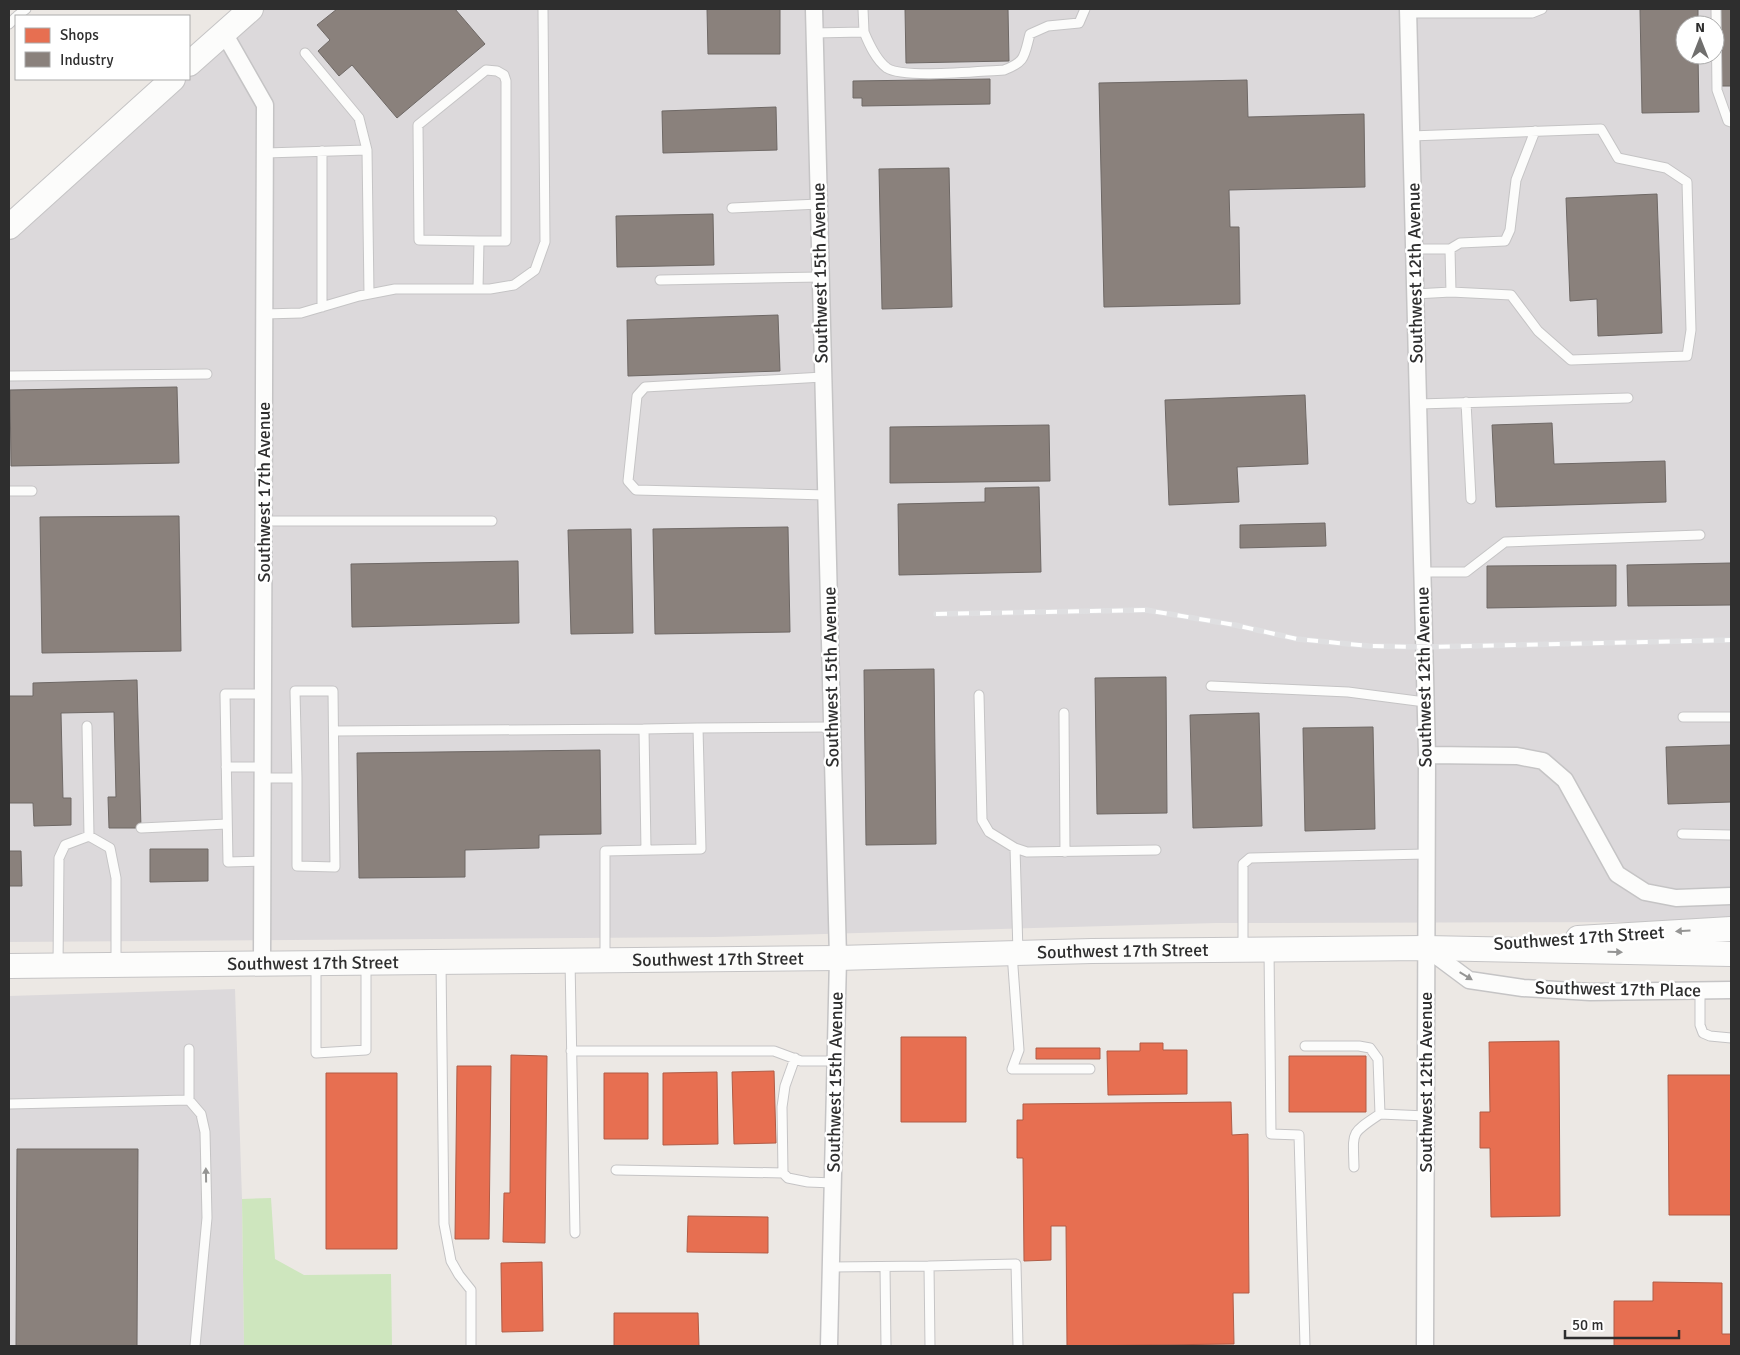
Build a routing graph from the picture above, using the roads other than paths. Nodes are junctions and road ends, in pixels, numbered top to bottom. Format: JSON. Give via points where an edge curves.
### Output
{"nodes":[{"id":1,"x":251,"y":9,"type":"edge"},
{"id":2,"x":543,"y":9,"type":"edge"},
{"id":3,"x":814,"y":9,"type":"edge"},
{"id":4,"x":863,"y":9,"type":"edge"},
{"id":5,"x":1086,"y":9,"type":"edge"},
{"id":6,"x":1542,"y":9,"type":"edge"},
{"id":7,"x":1716,"y":9,"type":"edge"},
{"id":8,"x":1408,"y":11,"type":"edge"},
{"id":9,"x":864,"y":32,"type":"junction"},
{"id":10,"x":224,"y":33,"type":"junction"},
{"id":11,"x":814,"y":33,"type":"junction"},
{"id":12,"x":305,"y":54,"type":"dead end"},
{"id":13,"x":190,"y":63,"type":"edge"},
{"id":14,"x":172,"y":80,"type":"edge"},
{"id":15,"x":1731,"y":122,"type":"edge"},
{"id":16,"x":1535,"y":131,"type":"junction"},
{"id":17,"x":1411,"y":136,"type":"junction"},
{"id":18,"x":367,"y":150,"type":"junction"},
{"id":19,"x":322,"y":151,"type":"junction"},
{"id":20,"x":265,"y":153,"type":"junction"},
{"id":21,"x":819,"y":204,"type":"junction"},
{"id":22,"x":732,"y":208,"type":"dead end"},
{"id":23,"x":9,"y":227,"type":"edge"},
{"id":24,"x":479,"y":241,"type":"junction"},
{"id":25,"x":1414,"y":249,"type":"junction"},
{"id":26,"x":1450,"y":249,"type":"junction"},
{"id":27,"x":820,"y":276,"type":"junction"},
{"id":28,"x":660,"y":280,"type":"dead end"},
{"id":29,"x":478,"y":289,"type":"junction"},
{"id":30,"x":1451,"y":292,"type":"junction"},
{"id":31,"x":369,"y":294,"type":"junction"},
{"id":32,"x":1415,"y":294,"type":"junction"},
{"id":33,"x":322,"y":307,"type":"junction"},
{"id":34,"x":265,"y":314,"type":"junction"},
{"id":35,"x":206,"y":374,"type":"dead end"},
{"id":36,"x":9,"y":376,"type":"edge"},
{"id":37,"x":823,"y":377,"type":"junction"},
{"id":38,"x":1628,"y":398,"type":"dead end"},
{"id":39,"x":1466,"y":402,"type":"junction"},
{"id":40,"x":1418,"y":404,"type":"junction"},
{"id":41,"x":32,"y":490,"type":"dead end"},
{"id":42,"x":9,"y":491,"type":"edge"},
{"id":43,"x":826,"y":495,"type":"junction"},
{"id":44,"x":1471,"y":499,"type":"dead end"},
{"id":45,"x":264,"y":521,"type":"junction"},
{"id":46,"x":492,"y":521,"type":"dead end"},
{"id":47,"x":1700,"y":535,"type":"dead end"},
{"id":48,"x":1422,"y":572,"type":"junction"},
{"id":49,"x":1211,"y":686,"type":"dead end"},
{"id":50,"x":264,"y":694,"type":"junction"},
{"id":51,"x":979,"y":695,"type":"dead end"},
{"id":52,"x":1425,"y":702,"type":"junction"},
{"id":53,"x":1064,"y":713,"type":"dead end"},
{"id":54,"x":1683,"y":717,"type":"dead end"},
{"id":55,"x":1731,"y":717,"type":"edge"},
{"id":56,"x":87,"y":726,"type":"dead end"},
{"id":57,"x":832,"y":727,"type":"junction"},
{"id":58,"x":698,"y":728,"type":"junction"},
{"id":59,"x":644,"y":730,"type":"junction"},
{"id":60,"x":334,"y":731,"type":"junction"},
{"id":61,"x":1427,"y":755,"type":"junction"},
{"id":62,"x":226,"y":767,"type":"junction"},
{"id":63,"x":264,"y":773,"type":"junction"},
{"id":64,"x":297,"y":778,"type":"junction"},
{"id":65,"x":227,"y":824,"type":"junction"},
{"id":66,"x":140,"y":828,"type":"dead end"},
{"id":67,"x":1682,"y":834,"type":"dead end"},
{"id":68,"x":1731,"y":835,"type":"edge"},
{"id":69,"x":89,"y":836,"type":"junction"},
{"id":70,"x":1015,"y":848,"type":"junction"},
{"id":71,"x":646,"y":850,"type":"junction"},
{"id":72,"x":1156,"y":850,"type":"dead end"},
{"id":73,"x":1065,"y":852,"type":"junction"},
{"id":74,"x":1426,"y":854,"type":"junction"},
{"id":75,"x":263,"y":862,"type":"junction"},
{"id":76,"x":1731,"y":896,"type":"edge"},
{"id":77,"x":1731,"y":929,"type":"edge"},
{"id":78,"x":1426,"y":948,"type":"junction"},
{"id":79,"x":1243,"y":950,"type":"junction"},
{"id":80,"x":1269,"y":950,"type":"junction"},
{"id":81,"x":1015,"y":953,"type":"junction"},
{"id":82,"x":1731,"y":954,"type":"edge"},
{"id":83,"x":838,"y":958,"type":"junction"},
{"id":84,"x":570,"y":960,"type":"junction"},
{"id":85,"x":605,"y":960,"type":"junction"},
{"id":86,"x":441,"y":961,"type":"junction"},
{"id":87,"x":366,"y":962,"type":"junction"},
{"id":88,"x":262,"y":963,"type":"junction"},
{"id":89,"x":316,"y":963,"type":"junction"},
{"id":90,"x":58,"y":965,"type":"junction"},
{"id":91,"x":116,"y":965,"type":"junction"},
{"id":92,"x":9,"y":966,"type":"edge"},
{"id":93,"x":1731,"y":990,"type":"edge"},
{"id":94,"x":1700,"y":991,"type":"junction"},
{"id":95,"x":1731,"y":1038,"type":"edge"},
{"id":96,"x":1305,"y":1046,"type":"dead end"},
{"id":97,"x":189,"y":1049,"type":"dead end"},
{"id":98,"x":571,"y":1052,"type":"junction"},
{"id":99,"x":795,"y":1058,"type":"junction"},
{"id":100,"x":835,"y":1061,"type":"junction"},
{"id":101,"x":1090,"y":1069,"type":"dead end"},
{"id":102,"x":189,"y":1100,"type":"junction"},
{"id":103,"x":9,"y":1104,"type":"edge"},
{"id":104,"x":1380,"y":1114,"type":"junction"},
{"id":105,"x":1426,"y":1116,"type":"junction"},
{"id":106,"x":1354,"y":1166,"type":"dead end"},
{"id":107,"x":616,"y":1170,"type":"dead end"},
{"id":108,"x":783,"y":1173,"type":"junction"},
{"id":109,"x":833,"y":1183,"type":"junction"},
{"id":110,"x":575,"y":1233,"type":"dead end"},
{"id":111,"x":929,"y":1266,"type":"junction"},
{"id":112,"x":831,"y":1267,"type":"junction"},
{"id":113,"x":885,"y":1267,"type":"junction"},
{"id":114,"x":195,"y":1346,"type":"edge"},
{"id":115,"x":470,"y":1346,"type":"edge"},
{"id":116,"x":829,"y":1346,"type":"edge"},
{"id":117,"x":886,"y":1346,"type":"edge"},
{"id":118,"x":930,"y":1346,"type":"edge"},
{"id":119,"x":1018,"y":1346,"type":"edge"},
{"id":120,"x":1305,"y":1346,"type":"edge"},
{"id":121,"x":1425,"y":1346,"type":"edge"}],
"edges":[{"from":1,"to":10,"type":"main road"},
{"from":2,"to":29,"type":"lane","via":[[545,242],[535,270],[514,285]]},
{"from":3,"to":11,"type":"street","name":"Southwest 15th Avenue"},
{"from":4,"to":9,"type":"lane"},
{"from":5,"to":9,"type":"lane","via":[[1079,23],[1048,26],[1030,34],[1024,56],[1018,64],[1004,70],[910,73],[888,68],[872,50]]},
{"from":6,"to":8,"type":"lane","via":[[1532,13]]},
{"from":7,"to":15,"type":"lane","via":[[1717,90]]},
{"from":8,"to":17,"type":"street","name":"Southwest 12th Avenue"},
{"from":9,"to":11,"type":"lane"},
{"from":10,"to":13,"type":"main road"},
{"from":10,"to":20,"type":"street","name":"Southwest 17th Avenue","via":[[265,105]]},
{"from":11,"to":21,"type":"street","name":"Southwest 15th Avenue"},
{"from":12,"to":18,"type":"lane","via":[[359,118]]},
{"from":14,"to":23,"type":"main road"},
{"from":16,"to":17,"type":"lane"},
{"from":16,"to":26,"type":"lane","via":[[1516,180],[1510,230],[1505,241],[1460,243]]},
{"from":16,"to":30,"type":"lane","via":[[1601,129],[1618,158],[1666,168],[1687,182],[1691,330],[1687,356],[1571,360],[1538,330],[1511,295]]},
{"from":17,"to":25,"type":"street","name":"Southwest 12th Avenue"},
{"from":18,"to":19,"type":"lane"},
{"from":18,"to":31,"type":"lane"},
{"from":19,"to":20,"type":"lane"},
{"from":19,"to":33,"type":"lane"},
{"from":20,"to":34,"type":"street","name":"Southwest 17th Avenue"},
{"from":21,"to":22,"type":"lane"},
{"from":21,"to":27,"type":"street","name":"Southwest 15th Avenue"},
{"from":24,"to":24,"type":"lane","via":[[506,241],[506,81],[504,75],[497,71],[486,70],[418,125],[419,240]]},
{"from":24,"to":29,"type":"lane"},
{"from":25,"to":26,"type":"lane"},
{"from":25,"to":32,"type":"street","name":"Southwest 12th Avenue"},
{"from":26,"to":30,"type":"lane"},
{"from":27,"to":28,"type":"lane"},
{"from":27,"to":37,"type":"street","name":"Southwest 15th Avenue"},
{"from":29,"to":31,"type":"lane","via":[[396,289]]},
{"from":30,"to":32,"type":"lane"},
{"from":31,"to":33,"type":"lane"},
{"from":32,"to":40,"type":"street","name":"Southwest 12th Avenue"},
{"from":33,"to":34,"type":"lane","via":[[301,313]]},
{"from":34,"to":45,"type":"street","name":"Southwest 17th Avenue"},
{"from":35,"to":36,"type":"lane"},
{"from":37,"to":43,"type":"street","name":"Southwest 15th Avenue"},
{"from":37,"to":43,"type":"lane","via":[[645,387],[637,396],[628,481],[636,490]]},
{"from":38,"to":39,"type":"lane"},
{"from":39,"to":40,"type":"lane"},
{"from":39,"to":44,"type":"lane"},
{"from":40,"to":48,"type":"street","name":"Southwest 12th Avenue"},
{"from":41,"to":42,"type":"lane"},
{"from":43,"to":57,"type":"street","name":"Southwest 15th Avenue"},
{"from":45,"to":46,"type":"lane"},
{"from":45,"to":50,"type":"street","name":"Southwest 17th Avenue"},
{"from":47,"to":48,"type":"lane","via":[[1504,542],[1466,572]]},
{"from":48,"to":52,"type":"street","name":"Southwest 12th Avenue"},
{"from":49,"to":52,"type":"lane","via":[[1348,692]]},
{"from":50,"to":62,"type":"lane","via":[[225,694]]},
{"from":50,"to":63,"type":"street","name":"Southwest 17th Avenue"},
{"from":51,"to":70,"type":"lane","via":[[982,820],[989,832]]},
{"from":52,"to":61,"type":"street","name":"Southwest 12th Avenue"},
{"from":53,"to":73,"type":"lane"},
{"from":54,"to":55,"type":"lane"},
{"from":56,"to":69,"type":"lane"},
{"from":57,"to":58,"type":"lane"},
{"from":57,"to":83,"type":"street","name":"Southwest 15th Avenue"},
{"from":58,"to":59,"type":"lane"},
{"from":58,"to":71,"type":"lane","via":[[701,849]]},
{"from":59,"to":60,"type":"lane"},
{"from":59,"to":71,"type":"lane"},
{"from":60,"to":64,"type":"lane","via":[[334,691],[295,691]]},
{"from":60,"to":64,"type":"lane","via":[[334,867],[297,866]]},
{"from":61,"to":74,"type":"street","name":"Southwest 12th Avenue"},
{"from":61,"to":76,"type":"street","via":[[1517,756],[1543,761],[1565,780],[1617,874],[1644,892],[1676,898]]},
{"from":62,"to":63,"type":"lane"},
{"from":62,"to":65,"type":"lane"},
{"from":63,"to":64,"type":"lane"},
{"from":63,"to":75,"type":"street","name":"Southwest 17th Avenue"},
{"from":65,"to":66,"type":"lane"},
{"from":65,"to":75,"type":"lane","via":[[228,862]]},
{"from":67,"to":68,"type":"lane"},
{"from":69,"to":90,"type":"lane","via":[[65,844],[59,858]]},
{"from":69,"to":91,"type":"lane","via":[[110,848],[116,878]]},
{"from":70,"to":73,"type":"lane","via":[[1027,852]]},
{"from":70,"to":81,"type":"lane"},
{"from":71,"to":85,"type":"lane","via":[[605,851]]},
{"from":72,"to":73,"type":"lane"},
{"from":74,"to":78,"type":"street","name":"Southwest 12th Avenue"},
{"from":74,"to":79,"type":"lane","via":[[1250,858],[1243,864]]},
{"from":75,"to":88,"type":"street","name":"Southwest 17th Avenue"},
{"from":77,"to":78,"type":"main road","name":"Southwest 17th Street","one_way":true},
{"from":78,"to":80,"type":"main road","name":"Southwest 17th Street"},
{"from":78,"to":82,"type":"main road","name":"Southwest 17th Street","one_way":true},
{"from":78,"to":94,"type":"street","name":"Southwest 17th Place","one_way":true,"via":[[1469,980],[1523,988],[1590,992]]},
{"from":78,"to":105,"type":"street","name":"Southwest 12th Avenue"},
{"from":79,"to":80,"type":"main road","name":"Southwest 17th Street"},
{"from":79,"to":81,"type":"main road","name":"Southwest 17th Street"},
{"from":80,"to":120,"type":"lane","via":[[1271,1134],[1299,1135]]},
{"from":81,"to":83,"type":"main road","name":"Southwest 17th Street"},
{"from":81,"to":101,"type":"lane","via":[[1019,1050],[1012,1069]]},
{"from":83,"to":85,"type":"main road","name":"Southwest 17th Street"},
{"from":83,"to":100,"type":"street","name":"Southwest 15th Avenue"},
{"from":84,"to":85,"type":"main road","name":"Southwest 17th Street"},
{"from":84,"to":86,"type":"main road","name":"Southwest 17th Street"},
{"from":84,"to":98,"type":"lane"},
{"from":86,"to":87,"type":"main road","name":"Southwest 17th Street"},
{"from":86,"to":115,"type":"lane","via":[[444,1224],[451,1261],[470,1290]]},
{"from":87,"to":89,"type":"main road","name":"Southwest 17th Street"},
{"from":87,"to":89,"type":"lane","via":[[366,1050],[316,1053]]},
{"from":88,"to":89,"type":"main road","name":"Southwest 17th Street"},
{"from":88,"to":91,"type":"main road","name":"Southwest 17th Street"},
{"from":90,"to":91,"type":"main road","name":"Southwest 17th Street"},
{"from":90,"to":92,"type":"main road","name":"Southwest 17th Street"},
{"from":93,"to":94,"type":"street","name":"Southwest 17th Place"},
{"from":94,"to":95,"type":"lane","via":[[1703,1033]]},
{"from":96,"to":104,"type":"lane","via":[[1370,1048],[1378,1058]]},
{"from":97,"to":102,"type":"lane"},
{"from":98,"to":99,"type":"lane","via":[[744,1050],[774,1051]]},
{"from":98,"to":110,"type":"lane"},
{"from":99,"to":100,"type":"lane","via":[[801,1061]]},
{"from":99,"to":108,"type":"lane","via":[[782,1107]]},
{"from":100,"to":109,"type":"street","name":"Southwest 15th Avenue"},
{"from":102,"to":103,"type":"lane"},
{"from":114,"to":102,"type":"lane","one_way":true,"via":[[207,1218],[206,1132],[201,1114]]},
{"from":104,"to":105,"type":"lane"},
{"from":104,"to":106,"type":"lane","via":[[1357,1130],[1353,1139]]},
{"from":105,"to":121,"type":"street","name":"Southwest 12th Avenue"},
{"from":107,"to":108,"type":"lane"},
{"from":108,"to":109,"type":"lane","via":[[788,1178]]},
{"from":109,"to":112,"type":"street","name":"Southwest 15th Avenue"},
{"from":111,"to":113,"type":"lane"},
{"from":111,"to":118,"type":"lane"},
{"from":111,"to":119,"type":"lane","via":[[1016,1264]]},
{"from":112,"to":113,"type":"lane"},
{"from":112,"to":116,"type":"street","name":"Southwest 15th Avenue"},
{"from":113,"to":117,"type":"lane"}]}
